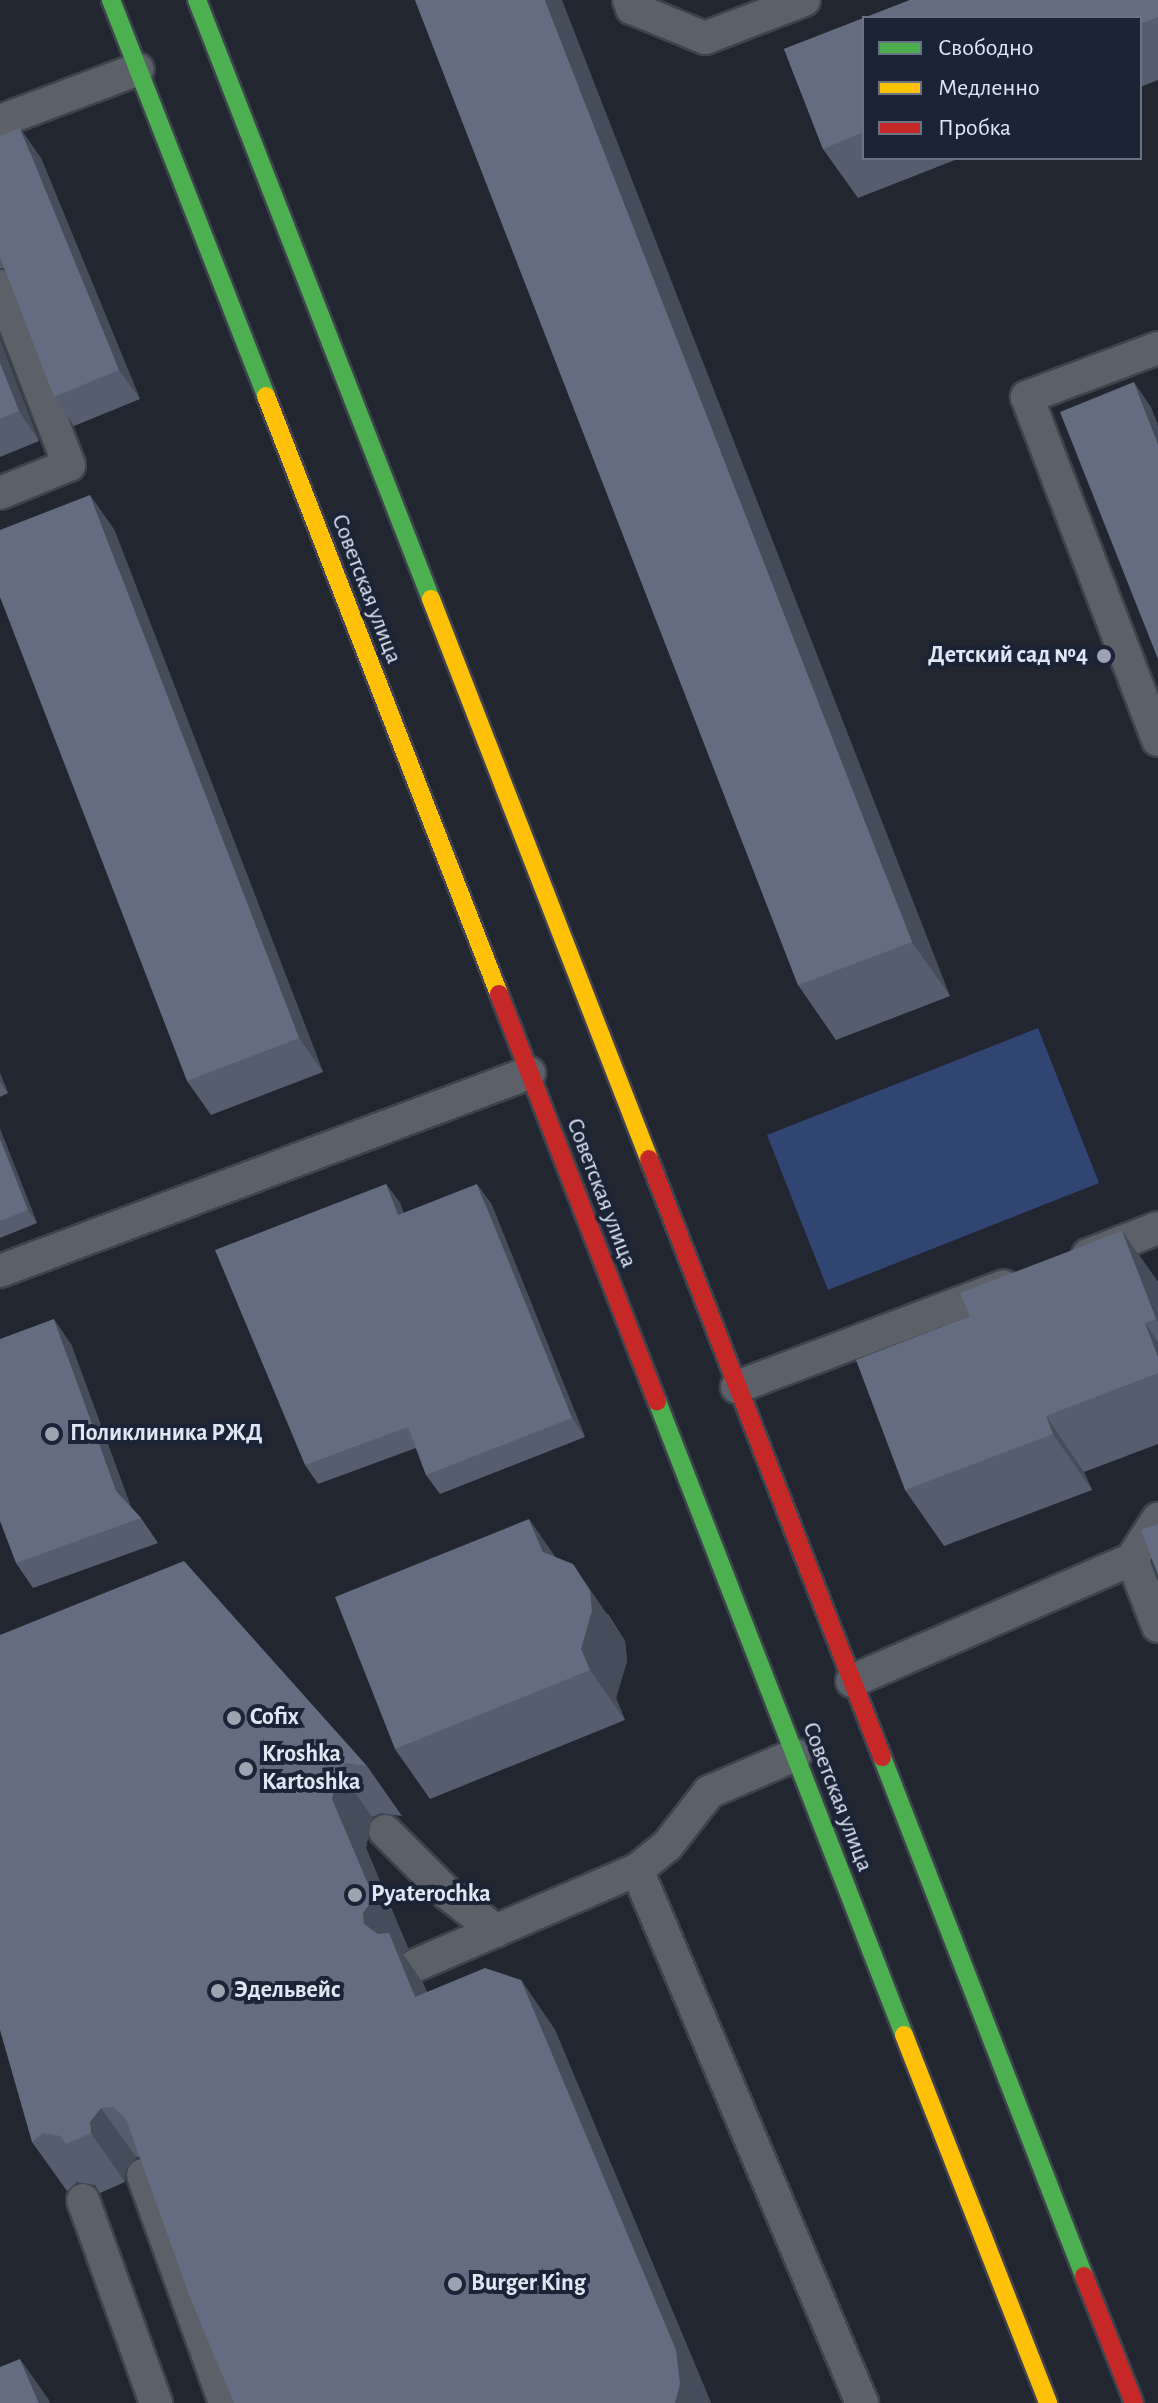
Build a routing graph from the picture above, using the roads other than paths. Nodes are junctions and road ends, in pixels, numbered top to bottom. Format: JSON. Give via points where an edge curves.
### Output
{"nodes":[{"id":1,"x":111,"y":0,"type":"edge"},
{"id":2,"x":197,"y":0,"type":"edge"},
{"id":3,"x":629,"y":0,"type":"edge"},
{"id":4,"x":804,"y":0,"type":"edge"},
{"id":5,"x":138,"y":69,"type":"junction"},
{"id":6,"x":0,"y":121,"type":"edge"},
{"id":7,"x":0,"y":286,"type":"edge"},
{"id":8,"x":1158,"y":348,"type":"edge"},
{"id":9,"x":0,"y":493,"type":"edge"},
{"id":10,"x":1158,"y":740,"type":"edge"},
{"id":11,"x":529,"y":1073,"type":"junction"},
{"id":12,"x":1158,"y":1228,"type":"edge"},
{"id":13,"x":0,"y":1271,"type":"edge"},
{"id":14,"x":737,"y":1387,"type":"junction"},
{"id":15,"x":1158,"y":1519,"type":"edge"},
{"id":16,"x":1132,"y":1559,"type":"junction"},
{"id":17,"x":1158,"y":1626,"type":"edge"},
{"id":18,"x":852,"y":1681,"type":"junction"},
{"id":19,"x":795,"y":1755,"type":"junction"},
{"id":20,"x":385,"y":1831,"type":"dead end"},
{"id":21,"x":637,"y":1870,"type":"junction"},
{"id":22,"x":496,"y":1931,"type":"junction"},
{"id":23,"x":416,"y":1965,"type":"dead end"},
{"id":24,"x":143,"y":2175,"type":"edge"},
{"id":25,"x":83,"y":2200,"type":"dead end"},
{"id":26,"x":1042,"y":2401,"type":"edge"},
{"id":27,"x":156,"y":2403,"type":"edge"},
{"id":28,"x":225,"y":2403,"type":"edge"},
{"id":29,"x":862,"y":2403,"type":"edge"},
{"id":30,"x":1134,"y":2403,"type":"edge"}],
"edges":[{"from":1,"to":5,"type":"main road","name":"Советская улица"},
{"from":2,"to":14,"type":"main road"},
{"from":3,"to":4,"type":"lane","via":[[632,8],[705,38]]},
{"from":5,"to":6,"type":"lane"},
{"from":5,"to":11,"type":"main road","name":"Советская улица"},
{"from":7,"to":9,"type":"lane","via":[[69,465]]},
{"from":8,"to":10,"type":"lane","via":[[1027,397]]},
{"from":11,"to":13,"type":"lane"},
{"from":11,"to":19,"type":"main road","name":"Советская улица"},
{"from":12,"to":14,"type":"lane"},
{"from":14,"to":18,"type":"main road"},
{"from":15,"to":16,"type":"lane"},
{"from":16,"to":17,"type":"lane"},
{"from":16,"to":18,"type":"lane"},
{"from":18,"to":30,"type":"main road"},
{"from":19,"to":21,"type":"lane","via":[[709,1792],[667,1846]]},
{"from":19,"to":26,"type":"main road","name":"Советская улица"},
{"from":20,"to":22,"type":"lane","via":[[447,1893]]},
{"from":21,"to":22,"type":"lane"},
{"from":21,"to":29,"type":"lane"},
{"from":22,"to":23,"type":"lane"},
{"from":24,"to":28,"type":"lane"},
{"from":25,"to":27,"type":"lane"}]}
